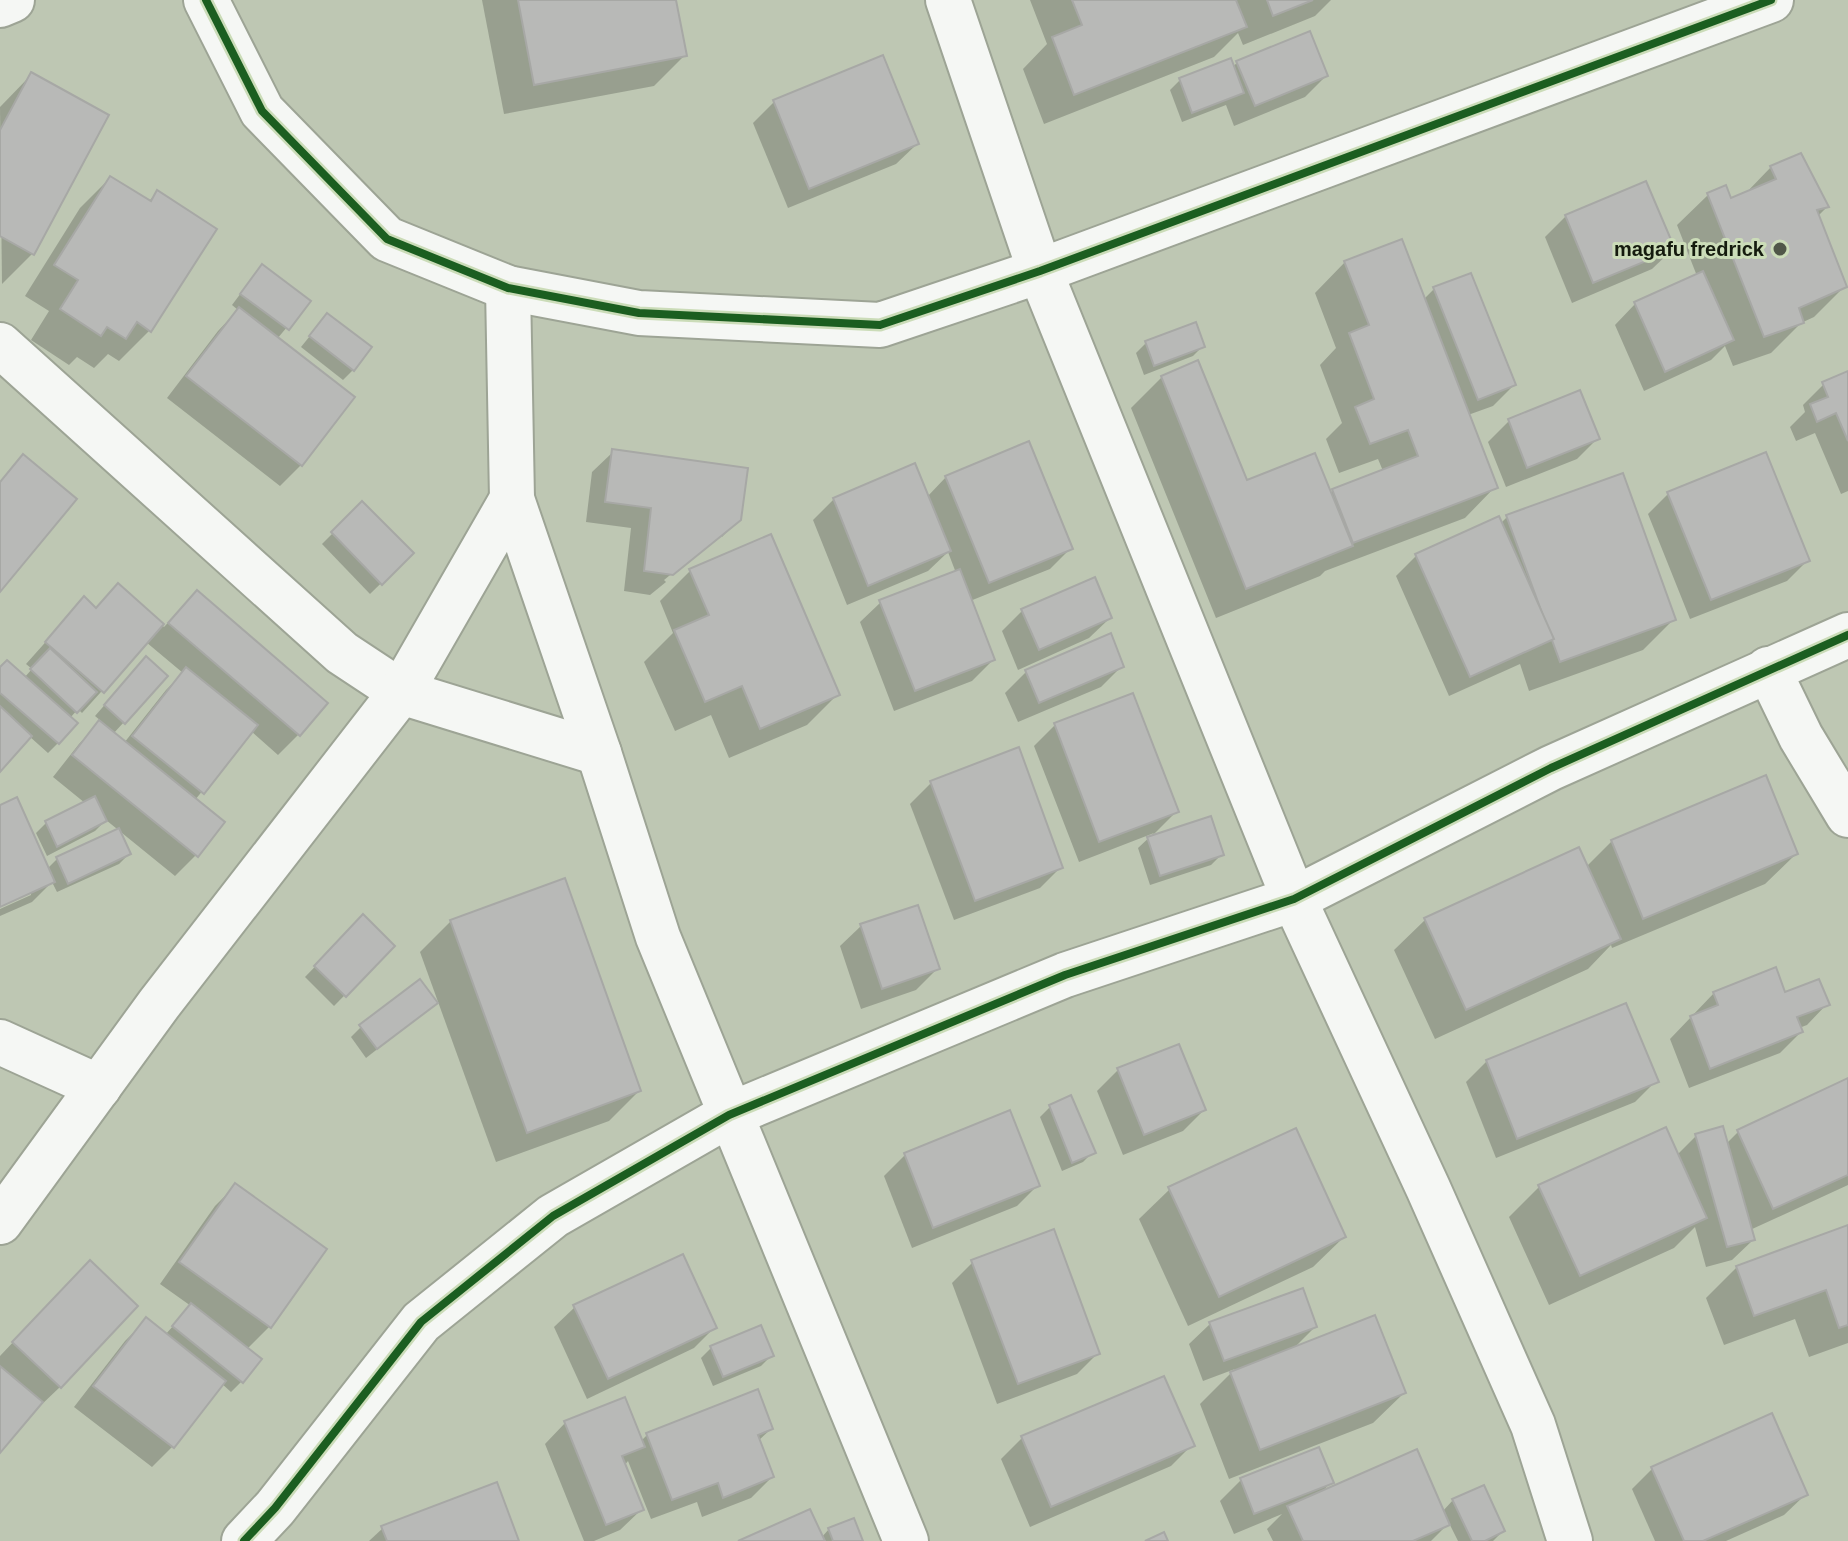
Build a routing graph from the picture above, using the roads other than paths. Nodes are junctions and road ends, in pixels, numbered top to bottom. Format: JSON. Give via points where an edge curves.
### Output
{"nodes":[{"id":1,"x":12,"y":0,"type":"edge"},
{"id":2,"x":206,"y":0,"type":"edge"},
{"id":3,"x":948,"y":0,"type":"edge"},
{"id":4,"x":1771,"y":0,"type":"edge"},
{"id":5,"x":0,"y":5,"type":"edge"},
{"id":6,"x":1040,"y":271,"type":"junction"},
{"id":7,"x":508,"y":288,"type":"junction"},
{"id":8,"x":0,"y":345,"type":"edge"},
{"id":9,"x":512,"y":499,"type":"junction"},
{"id":10,"x":1848,"y":635,"type":"edge"},
{"id":11,"x":1768,"y":669,"type":"junction"},
{"id":12,"x":401,"y":692,"type":"junction"},
{"id":13,"x":599,"y":753,"type":"junction"},
{"id":14,"x":1848,"y":815,"type":"edge"},
{"id":15,"x":1294,"y":899,"type":"junction"},
{"id":16,"x":0,"y":1042,"type":"edge"},
{"id":17,"x":99,"y":1087,"type":"junction"},
{"id":18,"x":729,"y":1115,"type":"junction"},
{"id":19,"x":0,"y":1222,"type":"edge"},
{"id":20,"x":244,"y":1541,"type":"edge"},
{"id":21,"x":906,"y":1541,"type":"edge"},
{"id":22,"x":1570,"y":1541,"type":"edge"}],
"edges":[{"from":1,"to":5,"type":"street"},
{"from":2,"to":7,"type":"street","via":[[262,111],[387,239]]},
{"from":3,"to":6,"type":"street"},
{"from":4,"to":6,"type":"street"},
{"from":6,"to":7,"type":"street","via":[[880,325],[639,313]]},
{"from":6,"to":15,"type":"street"},
{"from":7,"to":9,"type":"street"},
{"from":8,"to":12,"type":"street","via":[[342,653]]},
{"from":9,"to":12,"type":"street"},
{"from":9,"to":13,"type":"street"},
{"from":10,"to":11,"type":"street"},
{"from":11,"to":14,"type":"street"},
{"from":11,"to":15,"type":"street","via":[[1551,768]]},
{"from":12,"to":13,"type":"street"},
{"from":12,"to":17,"type":"street"},
{"from":13,"to":18,"type":"street","via":[[658,937]]},
{"from":15,"to":18,"type":"street","via":[[1065,975]]},
{"from":15,"to":22,"type":"street","via":[[1533,1425]]},
{"from":16,"to":17,"type":"street"},
{"from":17,"to":19,"type":"street"},
{"from":18,"to":20,"type":"street","via":[[553,1216],[421,1322]]},
{"from":18,"to":21,"type":"street"}]}
